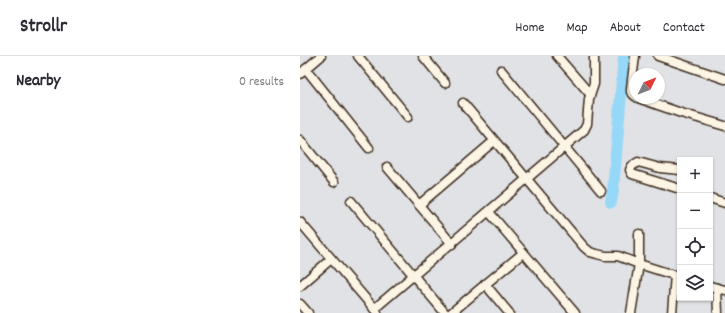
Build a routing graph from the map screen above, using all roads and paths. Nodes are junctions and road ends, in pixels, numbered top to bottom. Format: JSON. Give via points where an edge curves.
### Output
{"nodes":[{"id":1,"x":321,"y":56,"type":"edge"},
{"id":2,"x":358,"y":56,"type":"edge"},
{"id":3,"x":423,"y":56,"type":"edge"},
{"id":4,"x":557,"y":56,"type":"edge"},
{"id":5,"x":594,"y":56,"type":"edge"},
{"id":6,"x":635,"y":56,"type":"edge"},
{"id":7,"x":658,"y":56,"type":"edge"},
{"id":8,"x":634,"y":68,"type":"edge"},
{"id":9,"x":501,"y":70,"type":"dead end"},
{"id":10,"x":303,"y":72,"type":"edge"},
{"id":11,"x":725,"y":79,"type":"edge"},
{"id":12,"x":445,"y":83,"type":"dead end"},
{"id":13,"x":590,"y":94,"type":"junction"},
{"id":14,"x":463,"y":103,"type":"dead end"},
{"id":15,"x":655,"y":104,"type":"edge"},
{"id":16,"x":408,"y":116,"type":"dead end"},
{"id":17,"x":725,"y":126,"type":"edge"},
{"id":18,"x":300,"y":140,"type":"edge"},
{"id":19,"x":494,"y":141,"type":"junction"},
{"id":20,"x":565,"y":147,"type":"junction"},
{"id":21,"x":370,"y":148,"type":"dead end"},
{"id":22,"x":387,"y":167,"type":"dead end"},
{"id":23,"x":677,"y":170,"type":"edge"},
{"id":24,"x":527,"y":179,"type":"junction"},
{"id":25,"x":334,"y":182,"type":"dead end"},
{"id":26,"x":677,"y":188,"type":"edge"},
{"id":27,"x":602,"y":191,"type":"dead end"},
{"id":28,"x":713,"y":199,"type":"edge"},
{"id":29,"x":351,"y":200,"type":"dead end"},
{"id":30,"x":725,"y":203,"type":"edge"},
{"id":31,"x":419,"y":205,"type":"junction"},
{"id":32,"x":489,"y":212,"type":"junction"},
{"id":33,"x":300,"y":222,"type":"edge"},
{"id":34,"x":639,"y":234,"type":"dead end"},
{"id":35,"x":452,"y":244,"type":"junction"},
{"id":36,"x":523,"y":253,"type":"junction"},
{"id":37,"x":331,"y":259,"type":"junction"},
{"id":38,"x":639,"y":264,"type":"junction"},
{"id":39,"x":413,"y":276,"type":"junction"},
{"id":40,"x":677,"y":276,"type":"edge"},
{"id":41,"x":677,"y":282,"type":"edge"},
{"id":42,"x":485,"y":284,"type":"junction"},
{"id":43,"x":300,"y":286,"type":"edge"},
{"id":44,"x":717,"y":288,"type":"edge"},
{"id":45,"x":300,"y":304,"type":"edge"},
{"id":46,"x":376,"y":311,"type":"edge"},
{"id":47,"x":308,"y":313,"type":"edge"},
{"id":48,"x":444,"y":313,"type":"edge"},
{"id":49,"x":452,"y":313,"type":"edge"},
{"id":50,"x":509,"y":313,"type":"edge"},
{"id":51,"x":575,"y":313,"type":"edge"},
{"id":52,"x":631,"y":313,"type":"edge"},
{"id":53,"x":672,"y":313,"type":"edge"},
{"id":54,"x":718,"y":313,"type":"edge"}],
"edges":[{"from":1,"to":10,"type":"street"},
{"from":2,"to":16,"type":"street"},
{"from":3,"to":12,"type":"street"},
{"from":4,"to":13,"type":"street"},
{"from":5,"to":13,"type":"street","via":[[594,84]]},
{"from":6,"to":8,"type":"street"},
{"from":7,"to":11,"type":"street"},
{"from":9,"to":20,"type":"street"},
{"from":10,"to":21,"type":"street"},
{"from":13,"to":20,"type":"street","via":[[587,124]]},
{"from":14,"to":19,"type":"street"},
{"from":15,"to":17,"type":"street"},
{"from":18,"to":25,"type":"street"},
{"from":19,"to":24,"type":"street"},
{"from":19,"to":31,"type":"street"},
{"from":20,"to":24,"type":"street"},
{"from":20,"to":27,"type":"street"},
{"from":22,"to":31,"type":"street"},
{"from":23,"to":26,"type":"street","via":[[638,162],[630,170],[632,174]]},
{"from":24,"to":32,"type":"street"},
{"from":24,"to":38,"type":"street","via":[[590,252],[618,256]]},
{"from":28,"to":30,"type":"street"},
{"from":29,"to":39,"type":"street"},
{"from":31,"to":35,"type":"street"},
{"from":32,"to":35,"type":"street"},
{"from":32,"to":36,"type":"street"},
{"from":33,"to":37,"type":"street"},
{"from":34,"to":38,"type":"street"},
{"from":35,"to":39,"type":"street"},
{"from":36,"to":42,"type":"street"},
{"from":36,"to":51,"type":"street"},
{"from":37,"to":43,"type":"street"},
{"from":37,"to":46,"type":"street"},
{"from":38,"to":40,"type":"street"},
{"from":38,"to":52,"type":"street"},
{"from":39,"to":46,"type":"street"},
{"from":39,"to":48,"type":"street"},
{"from":41,"to":53,"type":"street"},
{"from":42,"to":49,"type":"street"},
{"from":42,"to":50,"type":"street"},
{"from":44,"to":54,"type":"street"},
{"from":45,"to":47,"type":"street"}]}
